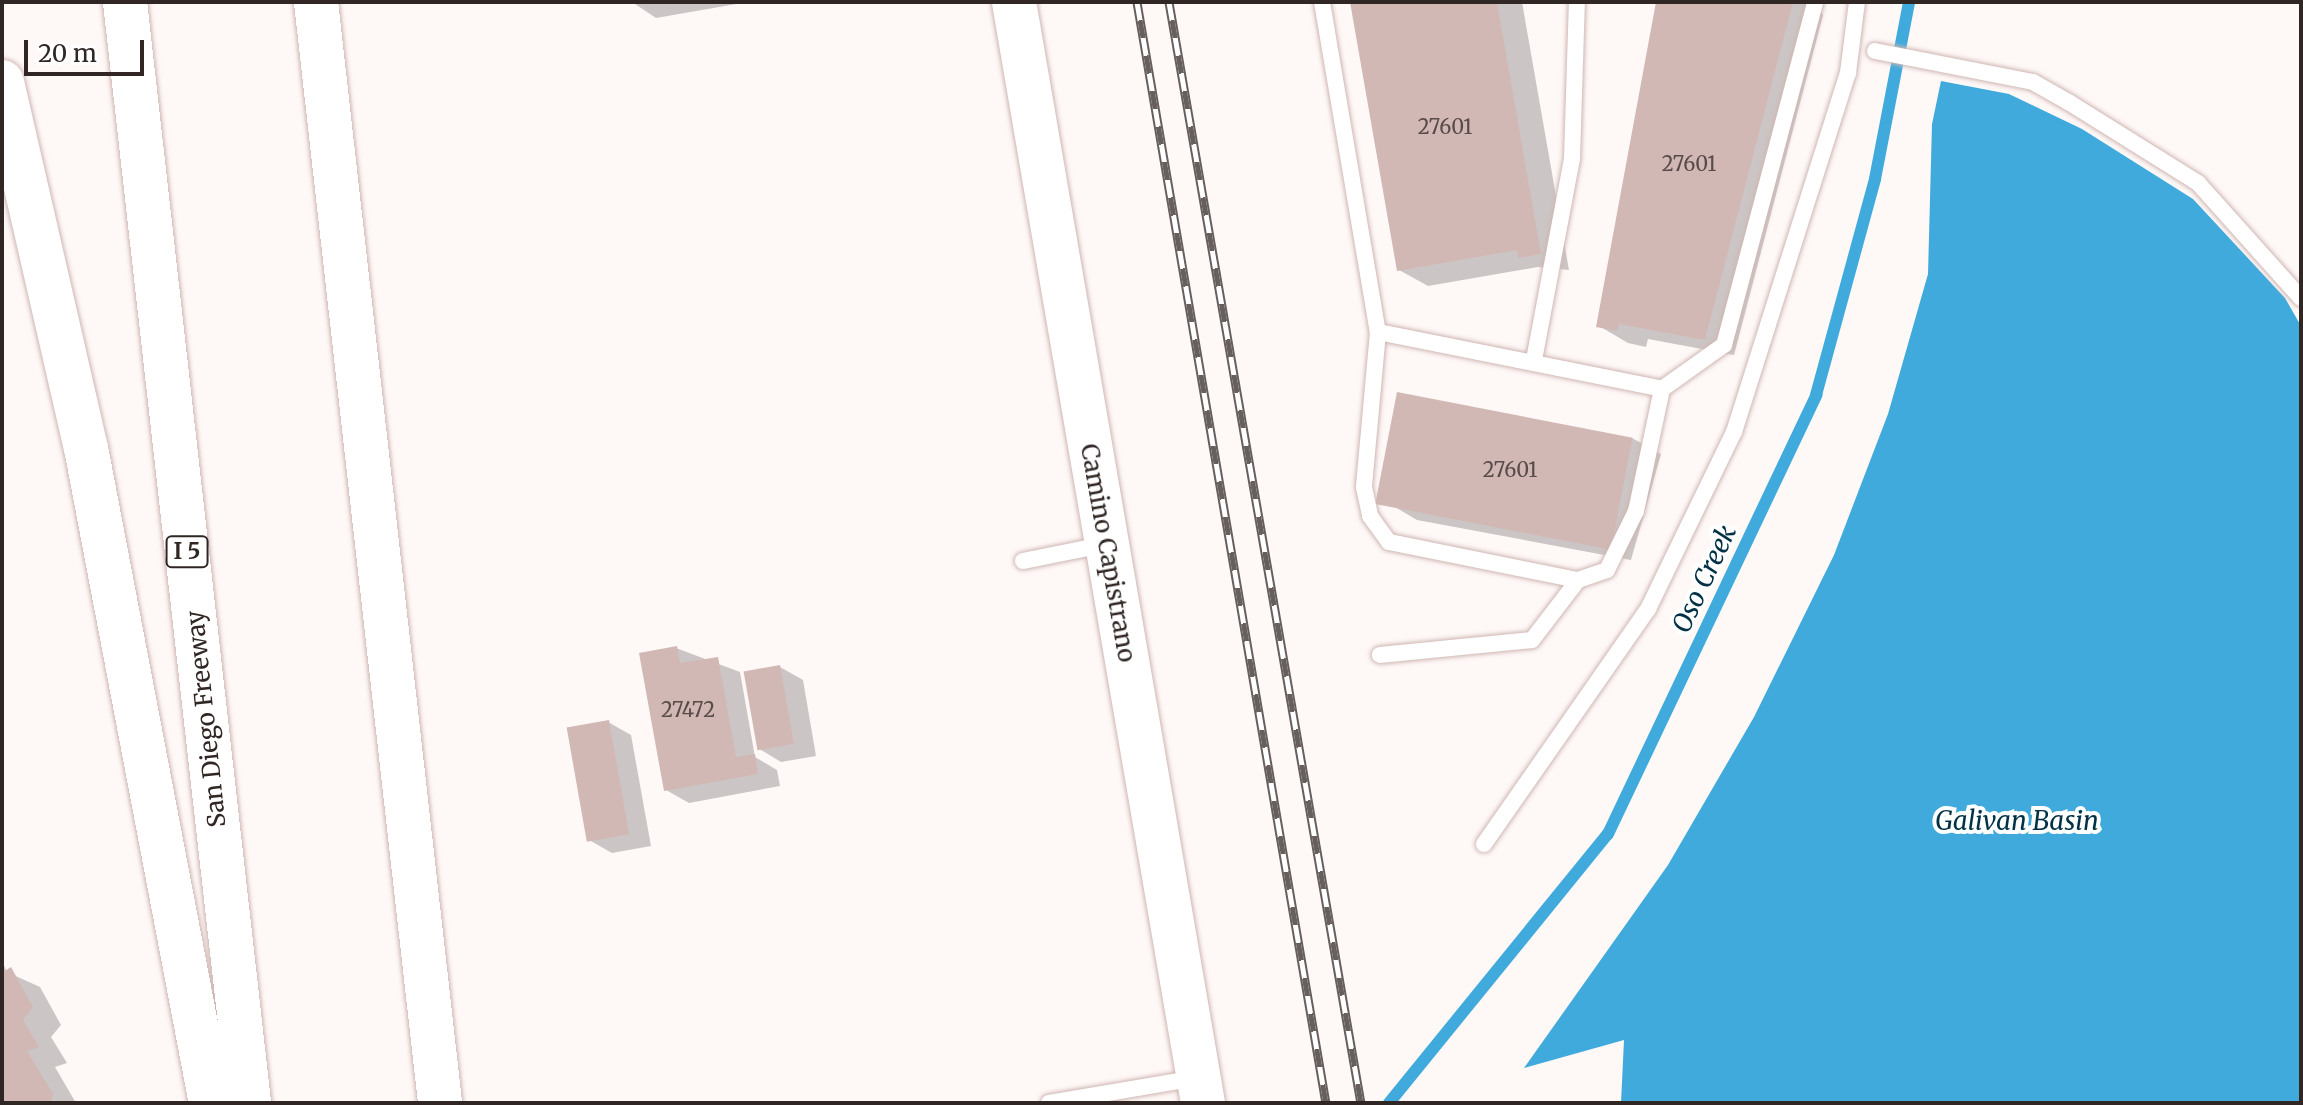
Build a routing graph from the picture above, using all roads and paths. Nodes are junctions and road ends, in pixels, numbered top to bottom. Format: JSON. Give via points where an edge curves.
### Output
{"nodes":[{"id":1,"x":125,"y":2,"type":"edge"},
{"id":2,"x":316,"y":2,"type":"edge"},
{"id":3,"x":1014,"y":2,"type":"edge"},
{"id":4,"x":1322,"y":2,"type":"edge"},
{"id":5,"x":1577,"y":2,"type":"edge"},
{"id":6,"x":1815,"y":2,"type":"edge"},
{"id":7,"x":1857,"y":2,"type":"edge"},
{"id":8,"x":1864,"y":48,"type":"junction"},
{"id":9,"x":2,"y":82,"type":"edge"},
{"id":10,"x":2301,"y":298,"type":"edge"},
{"id":11,"x":1378,"y":332,"type":"junction"},
{"id":12,"x":1534,"y":360,"type":"junction"},
{"id":13,"x":1662,"y":389,"type":"junction"},
{"id":14,"x":1107,"y":544,"type":"junction"},
{"id":15,"x":1023,"y":561,"type":"dead end"},
{"id":16,"x":1578,"y":580,"type":"junction"},
{"id":17,"x":1380,"y":655,"type":"dead end"},
{"id":18,"x":1484,"y":844,"type":"dead end"},
{"id":19,"x":1200,"y":1090,"type":"edge"},
{"id":20,"x":1121,"y":1097,"type":"edge"},
{"id":21,"x":211,"y":1103,"type":"edge"},
{"id":22,"x":249,"y":1103,"type":"edge"},
{"id":23,"x":440,"y":1103,"type":"edge"},
{"id":24,"x":1049,"y":1103,"type":"edge"}],
"edges":[{"from":1,"to":22,"type":"main road","name":"San Diego Freeway","number":"I 5"},
{"from":2,"to":23,"type":"main road"},
{"from":3,"to":14,"type":"main road","name":"Camino Capistrano"},
{"from":4,"to":11,"type":"lane"},
{"from":5,"to":12,"type":"lane","via":[[1572,158]]},
{"from":6,"to":13,"type":"lane","via":[[1724,345]]},
{"from":7,"to":8,"type":"lane"},
{"from":8,"to":10,"type":"lane","via":[[2033,82],[2070,103],[2198,183]]},
{"from":8,"to":18,"type":"lane","via":[[1734,432],[1648,609]]},
{"from":9,"to":21,"type":"main road","via":[[86,448]]},
{"from":11,"to":12,"type":"lane"},
{"from":11,"to":16,"type":"lane","via":[[1364,487],[1370,516],[1389,542]]},
{"from":12,"to":13,"type":"lane"},
{"from":13,"to":16,"type":"lane","via":[[1636,511],[1607,570]]},
{"from":14,"to":15,"type":"lane"},
{"from":14,"to":19,"type":"main road","name":"Camino Capistrano"},
{"from":16,"to":17,"type":"lane","via":[[1532,640]]},
{"from":19,"to":20,"type":"lane"},
{"from":20,"to":24,"type":"lane"}]}
